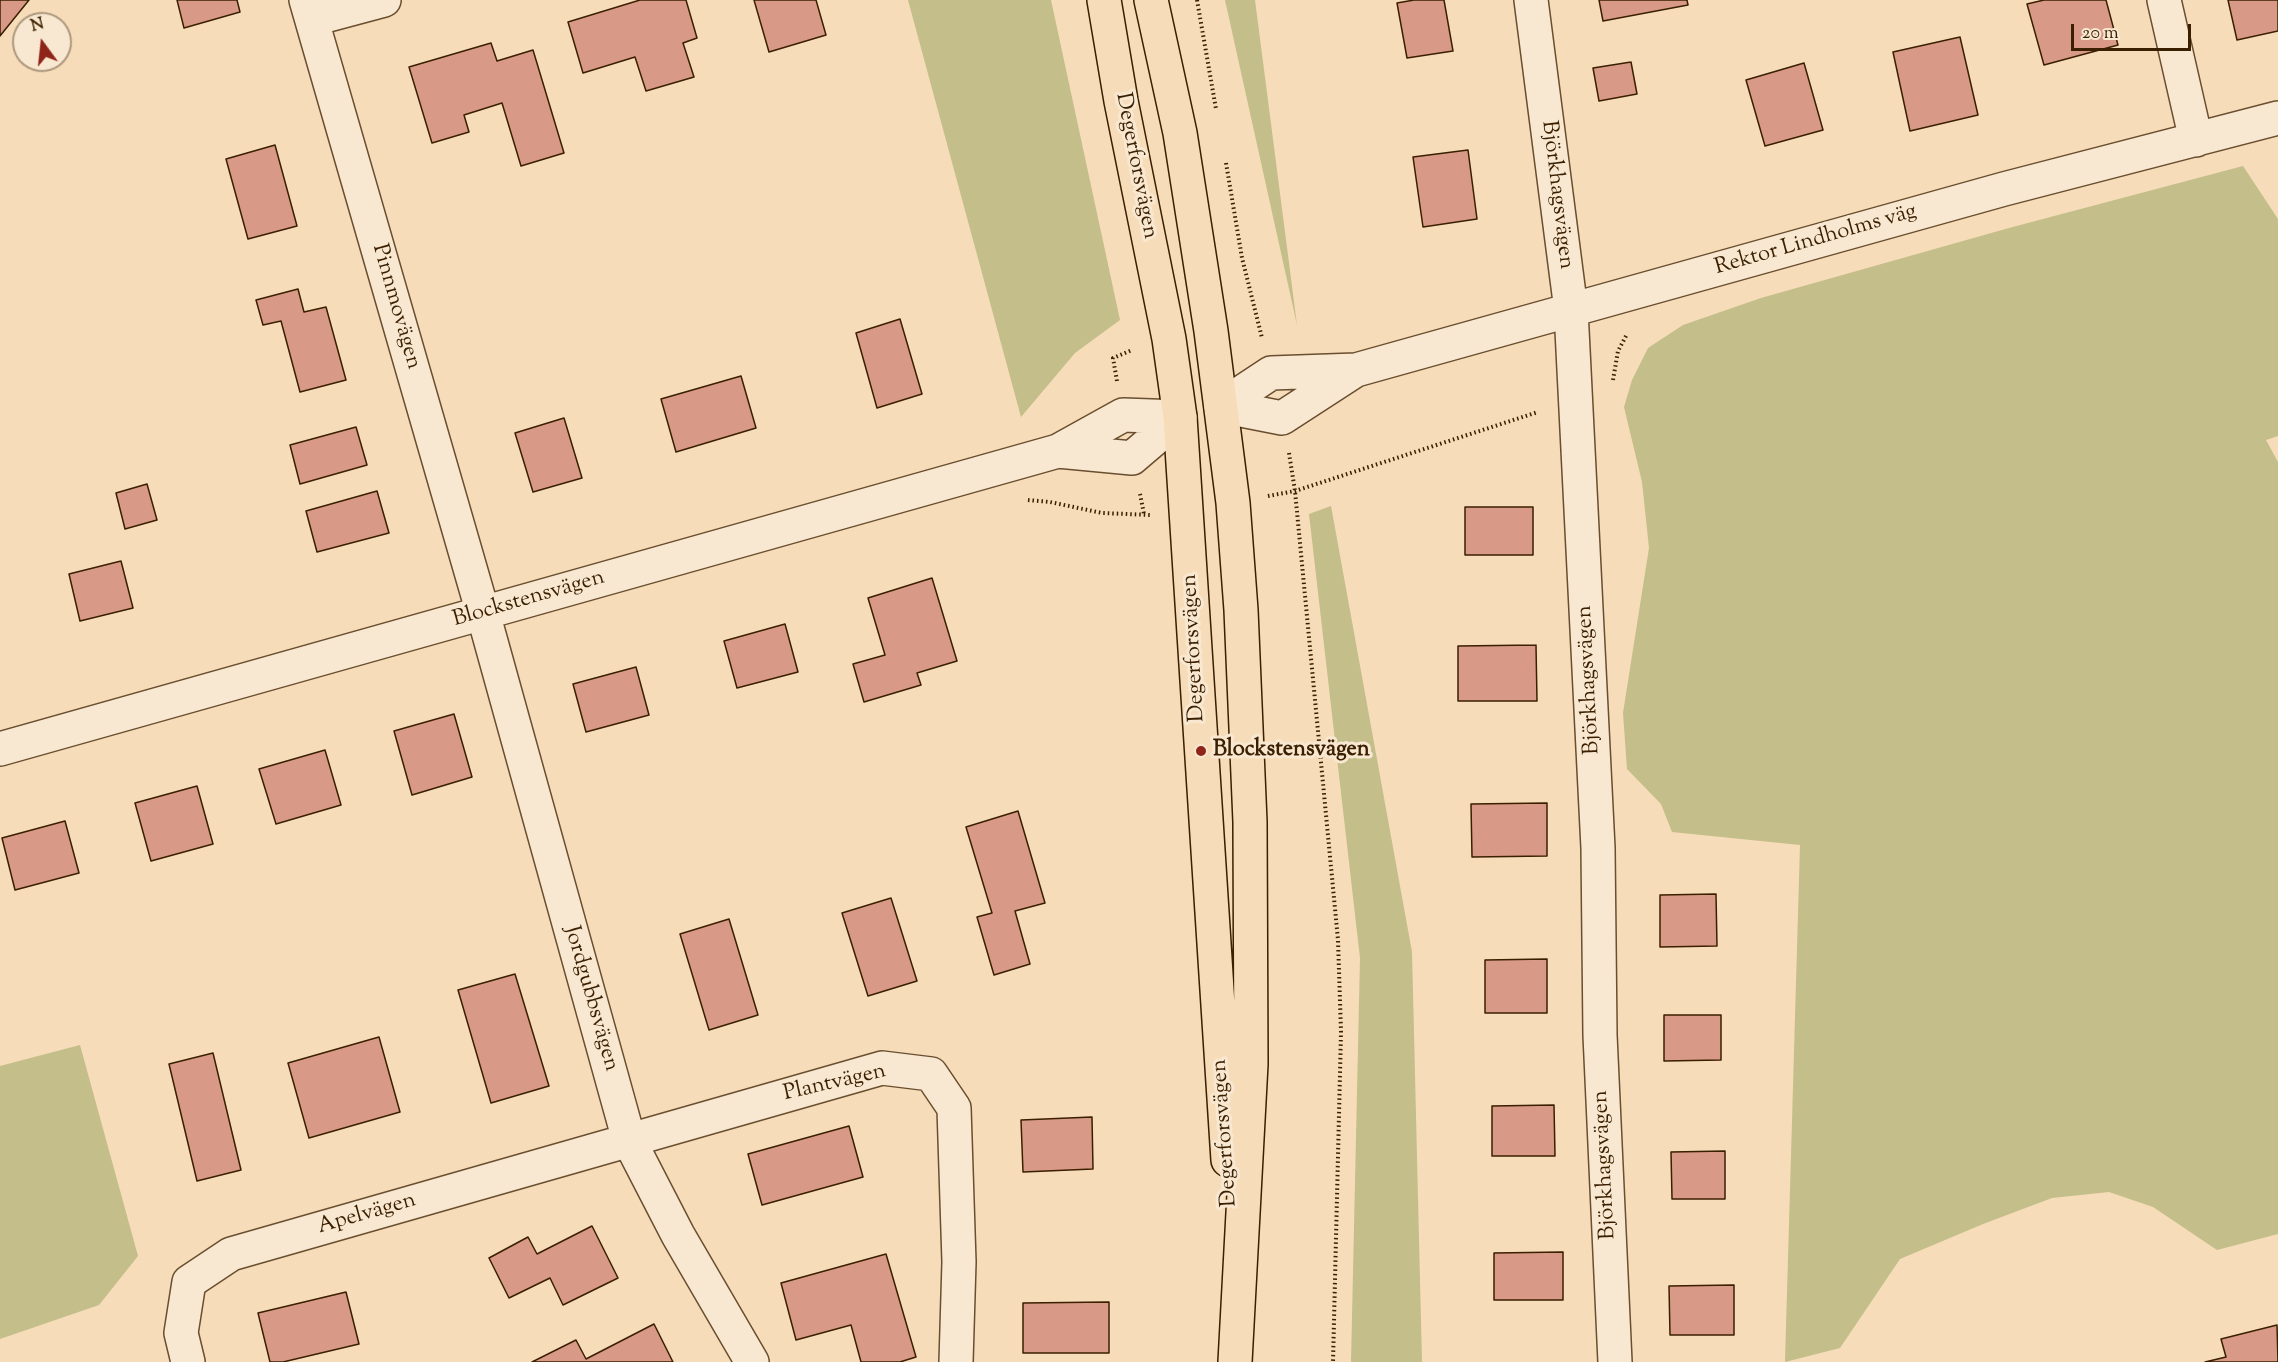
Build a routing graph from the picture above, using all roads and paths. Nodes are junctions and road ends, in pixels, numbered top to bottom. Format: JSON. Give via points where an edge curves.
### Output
{"nodes":[{"id":1,"x":384,"y":0,"type":"edge"},
{"id":2,"x":1104,"y":0,"type":"edge"},
{"id":3,"x":1151,"y":0,"type":"edge"},
{"id":4,"x":1197,"y":0,"type":"edge"},
{"id":5,"x":1531,"y":0,"type":"edge"},
{"id":6,"x":2164,"y":0,"type":"edge"},
{"id":7,"x":310,"y":10,"type":"edge"},
{"id":8,"x":1217,"y":117,"type":"dead end"},
{"id":9,"x":2278,"y":118,"type":"edge"},
{"id":10,"x":2196,"y":140,"type":"junction"},
{"id":11,"x":1224,"y":153,"type":"dead end"},
{"id":12,"x":1571,"y":310,"type":"junction"},
{"id":13,"x":1259,"y":322,"type":"dead end"},
{"id":14,"x":1356,"y":370,"type":"junction"},
{"id":15,"x":1576,"y":399,"type":"junction"},
{"id":16,"x":1221,"y":406,"type":"junction"},
{"id":17,"x":1180,"y":417,"type":"junction"},
{"id":18,"x":1287,"y":445,"type":"dead end"},
{"id":19,"x":1295,"y":491,"type":"junction"},
{"id":20,"x":483,"y":613,"type":"junction"},
{"id":21,"x":0,"y":748,"type":"edge"},
{"id":22,"x":629,"y":1140,"type":"junction"},
{"id":23,"x":1238,"y":1301,"type":"junction"},
{"id":24,"x":188,"y":1362,"type":"edge"},
{"id":25,"x":752,"y":1362,"type":"edge"},
{"id":26,"x":956,"y":1362,"type":"edge"},
{"id":27,"x":1235,"y":1362,"type":"edge"},
{"id":28,"x":1333,"y":1362,"type":"edge"},
{"id":29,"x":1615,"y":1362,"type":"edge"}],
"edges":[{"from":1,"to":7,"type":"street"},
{"from":2,"to":17,"type":"main road","name":"Degerforsvägen","via":[[1169,339]]},
{"from":3,"to":16,"type":"main road","name":"Degerforsvägen","via":[[1180,133]]},
{"from":4,"to":8,"type":"path"},
{"from":5,"to":12,"type":"street","name":"Björkhagsvägen"},
{"from":6,"to":10,"type":"street"},
{"from":7,"to":20,"type":"street","name":"Pinnmovägen"},
{"from":9,"to":10,"type":"street","name":"Rektor Lindholms väg"},
{"from":10,"to":12,"type":"street","name":"Rektor Lindholms väg","via":[[2004,189]]},
{"from":11,"to":13,"type":"path","via":[[1242,258]]},
{"from":12,"to":14,"type":"street","name":"Rektor Lindholms väg"},
{"from":12,"to":15,"type":"street","name":"Björkhagsvägen"},
{"from":14,"to":16,"type":"street","name":"Rektor Lindholms väg","via":[[1271,373]]},
{"from":14,"to":16,"type":"street","name":"Rektor Lindholms väg","via":[[1282,418]]},
{"from":15,"to":19,"type":"path"},
{"from":15,"to":29,"type":"street","name":"Björkhagsvägen","via":[[1598,848],[1600,1035]]},
{"from":16,"to":17,"type":"main road"},
{"from":16,"to":23,"type":"main road","name":"Degerforsvägen","via":[[1241,610],[1250,822],[1251,1064]]},
{"from":17,"to":20,"type":"street","name":"Blockstensvägen","via":[[1123,415],[1058,452]]},
{"from":17,"to":23,"type":"main road","name":"Degerforsvägen"},
{"from":18,"to":19,"type":"path"},
{"from":19,"to":28,"type":"path","via":[[1338,940],[1341,1032]]},
{"from":20,"to":21,"type":"street","name":"Blockstensvägen"},
{"from":20,"to":22,"type":"street","name":"Jordgubbsvägen"},
{"from":22,"to":24,"type":"street","name":"Apelvägen","via":[[231,1254],[189,1282],[181,1333]]},
{"from":22,"to":25,"type":"street","name":"Jordgubbsvägen","via":[[678,1235]]},
{"from":22,"to":26,"type":"street","name":"Plantvägen","via":[[882,1068],[931,1074],[954,1108],[959,1262]]},
{"from":23,"to":27,"type":"main road","name":"Degerforsvägen"}]}
